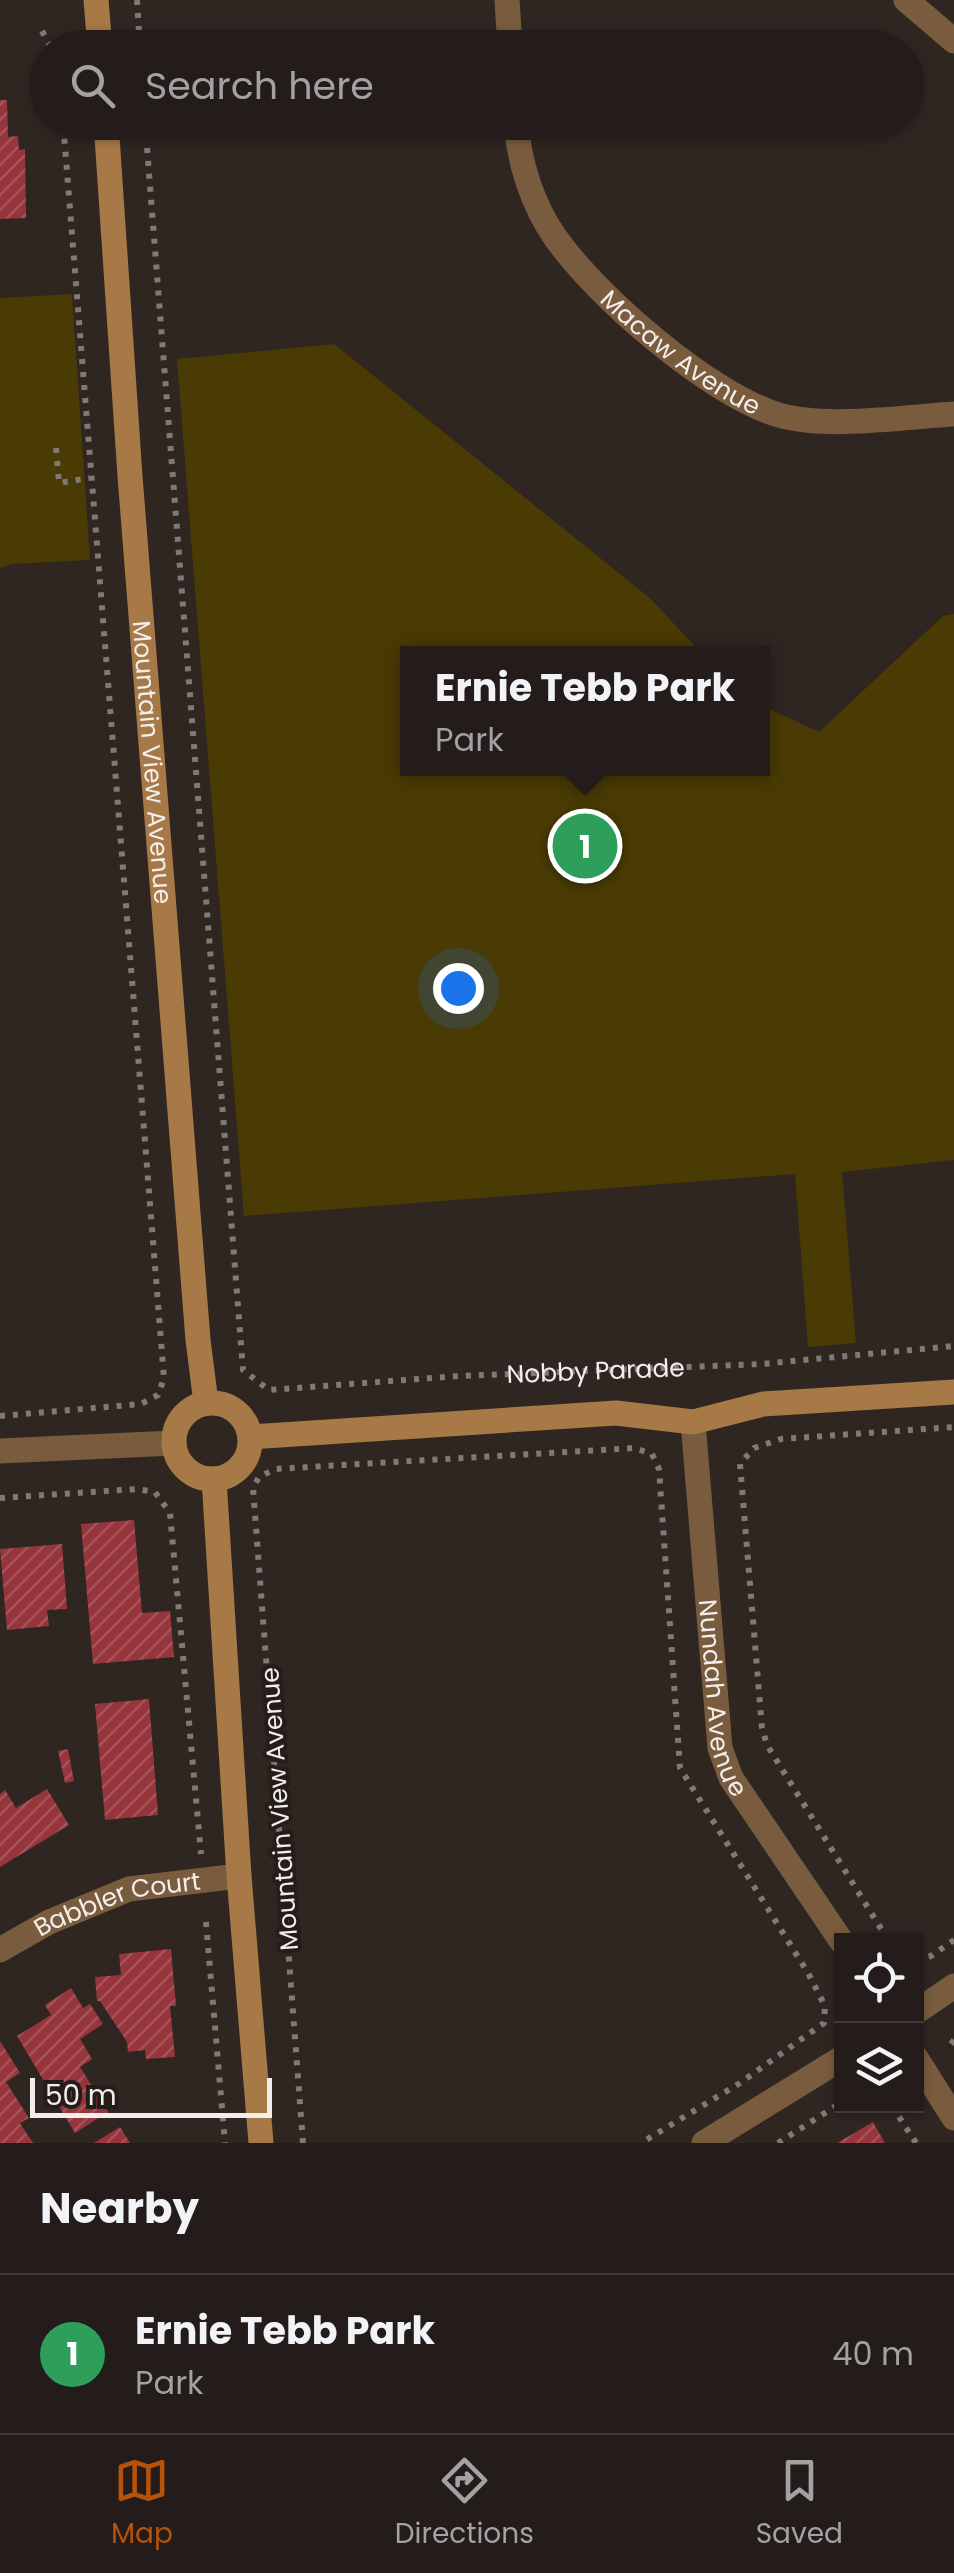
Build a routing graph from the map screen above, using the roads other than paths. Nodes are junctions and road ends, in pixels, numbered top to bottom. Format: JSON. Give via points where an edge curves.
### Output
{"nodes":[{"id":1,"x":96,"y":0,"type":"edge"},
{"id":2,"x":507,"y":0,"type":"edge"},
{"id":3,"x":906,"y":0,"type":"edge"},
{"id":4,"x":98,"y":30,"type":"edge"},
{"id":5,"x":509,"y":30,"type":"edge"},
{"id":6,"x":954,"y":41,"type":"edge"},
{"id":7,"x":107,"y":140,"type":"edge"},
{"id":8,"x":518,"y":140,"type":"edge"},
{"id":9,"x":954,"y":414,"type":"edge"},
{"id":10,"x":954,"y":1392,"type":"edge"},
{"id":11,"x":206,"y":1403,"type":"junction"},
{"id":12,"x":693,"y":1422,"type":"junction"},
{"id":13,"x":250,"y":1437,"type":"junction"},
{"id":14,"x":174,"y":1443,"type":"junction"},
{"id":15,"x":0,"y":1451,"type":"edge"},
{"id":16,"x":214,"y":1479,"type":"junction"},
{"id":17,"x":239,"y":1876,"type":"junction"},
{"id":18,"x":836,"y":1933,"type":"edge"},
{"id":19,"x":0,"y":1950,"type":"edge"},
{"id":20,"x":954,"y":1986,"type":"edge"},
{"id":21,"x":924,"y":2007,"type":"edge"},
{"id":22,"x":834,"y":2063,"type":"edge"},
{"id":23,"x":924,"y":2071,"type":"edge"},
{"id":24,"x":954,"y":2118,"type":"edge"},
{"id":25,"x":261,"y":2143,"type":"edge"},
{"id":26,"x":704,"y":2143,"type":"edge"}],
"edges":[{"from":1,"to":4,"type":"street"},
{"from":2,"to":5,"type":"street"},
{"from":3,"to":6,"type":"street"},
{"from":7,"to":11,"type":"street","name":"Mountain View Avenue"},
{"from":8,"to":9,"type":"street","name":"Macaw Avenue","via":[[531,192],[554,236],[620,306],[731,393],[808,420]]},
{"from":10,"to":12,"type":"street","name":"Nobby Parade","via":[[762,1404]]},
{"from":11,"to":13,"type":"street","via":[[238,1414]]},
{"from":11,"to":14,"type":"street","via":[[186,1413]]},
{"from":12,"to":13,"type":"street","name":"Nobby Parade","via":[[616,1414]]},
{"from":12,"to":18,"type":"street","name":"Nundah Avenue","via":[[720,1748],[731,1778]]},
{"from":13,"to":16,"type":"street","via":[[237,1470]]},
{"from":14,"to":15,"type":"street"},
{"from":14,"to":16,"type":"street","via":[[182,1465]]},
{"from":16,"to":17,"type":"street","name":"Mountain View Avenue"},
{"from":17,"to":19,"type":"street","name":"Babbler Court","via":[[129,1890],[89,1903]]},
{"from":17,"to":25,"type":"street","name":"Mountain View Avenue"},
{"from":20,"to":21,"type":"street"},
{"from":22,"to":26,"type":"street"},
{"from":23,"to":24,"type":"street"}]}
